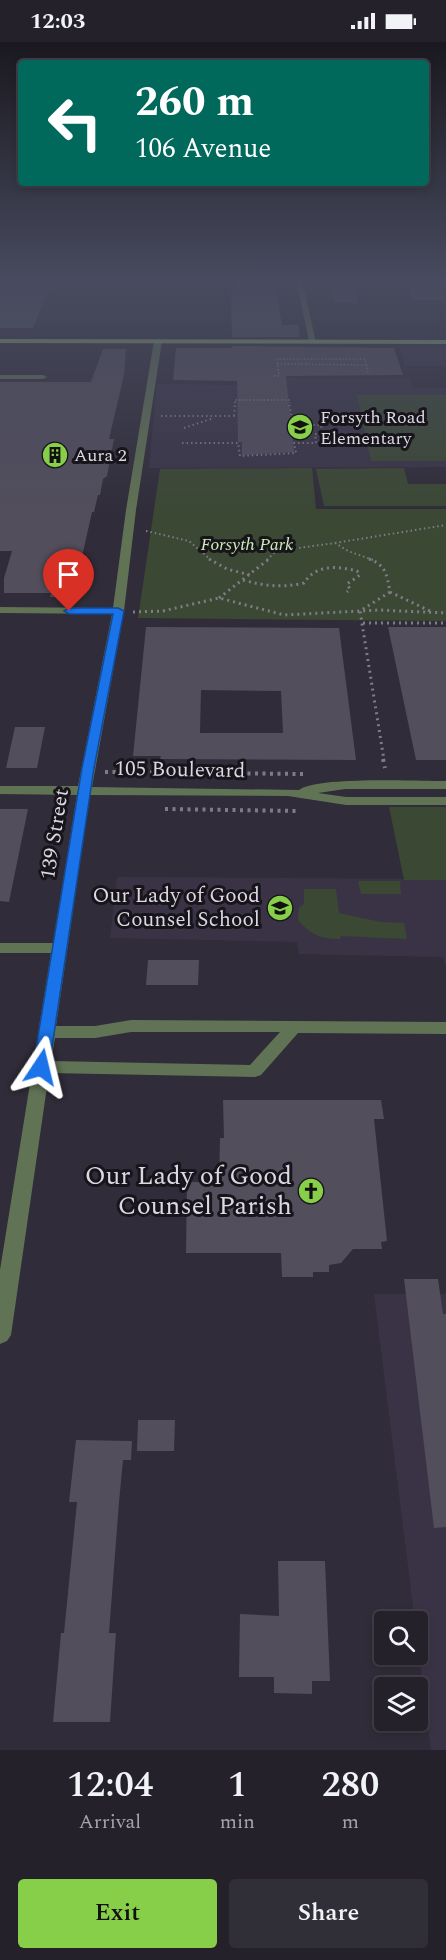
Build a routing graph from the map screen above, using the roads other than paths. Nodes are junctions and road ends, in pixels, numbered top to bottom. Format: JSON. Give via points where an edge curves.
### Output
{"nodes":[{"id":1,"x":155,"y":359,"type":"edge"},
{"id":2,"x":0,"y":377,"type":"edge"},
{"id":3,"x":43,"y":377,"type":"dead end"},
{"id":4,"x":0,"y":610,"type":"edge"},
{"id":5,"x":118,"y":611,"type":"junction"},
{"id":6,"x":446,"y":785,"type":"edge"},
{"id":7,"x":0,"y":790,"type":"edge"},
{"id":8,"x":85,"y":790,"type":"junction"},
{"id":9,"x":288,"y":792,"type":"junction"},
{"id":10,"x":446,"y":801,"type":"edge"},
{"id":11,"x":0,"y":948,"type":"edge"},
{"id":12,"x":61,"y":948,"type":"junction"},
{"id":13,"x":294,"y":1027,"type":"junction"},
{"id":14,"x":446,"y":1028,"type":"edge"},
{"id":15,"x":47,"y":1032,"type":"junction"},
{"id":16,"x":41,"y":1067,"type":"junction"},
{"id":17,"x":0,"y":1330,"type":"edge"}],
"edges":[{"from":1,"to":5,"type":"street","name":"139 Street"},
{"from":2,"to":3,"type":"street"},
{"from":4,"to":5,"type":"street"},
{"from":5,"to":8,"type":"street","name":"139 Street"},
{"from":6,"to":9,"type":"street","name":"105 Boulevard","via":[[345,784]]},
{"from":7,"to":8,"type":"street","name":"105 Boulevard"},
{"from":8,"to":9,"type":"street","name":"105 Boulevard"},
{"from":8,"to":12,"type":"street","name":"139 Street"},
{"from":9,"to":10,"type":"street","name":"105 Boulevard","via":[[346,801]]},
{"from":11,"to":12,"type":"street"},
{"from":12,"to":15,"type":"street","name":"139 Street"},
{"from":13,"to":14,"type":"street"},
{"from":13,"to":15,"type":"street","via":[[131,1026],[95,1032]]},
{"from":13,"to":16,"type":"street","via":[[255,1071]]},
{"from":15,"to":16,"type":"street","name":"139 Street"},
{"from":16,"to":17,"type":"street","name":"139 Street"}]}
